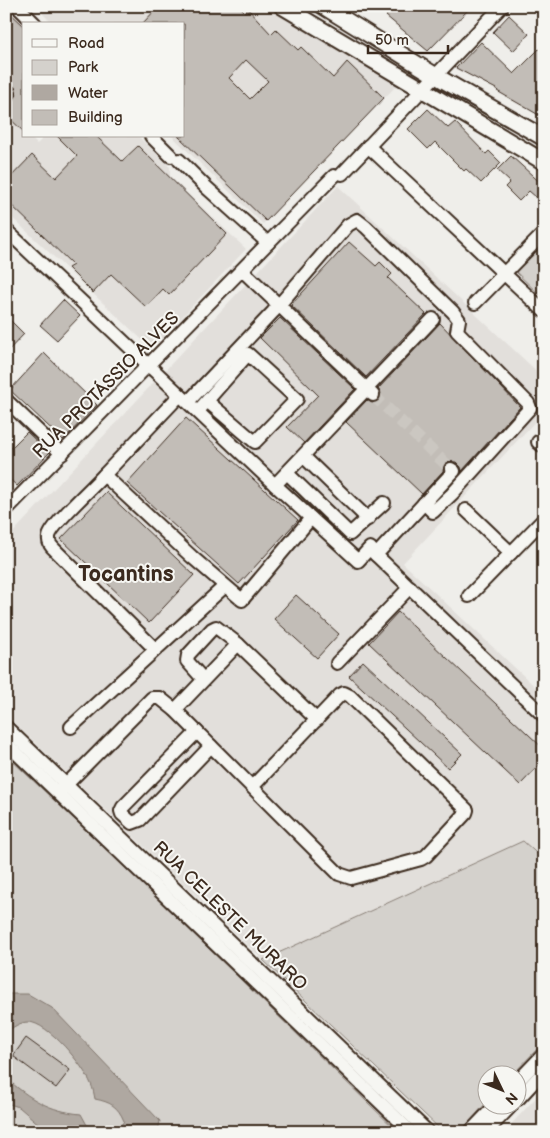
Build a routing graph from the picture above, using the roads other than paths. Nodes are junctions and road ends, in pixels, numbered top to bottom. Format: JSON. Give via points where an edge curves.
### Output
{"nodes":[{"id":1,"x":17,"y":6,"type":"edge"},
{"id":2,"x":282,"y":6,"type":"edge"},
{"id":3,"x":323,"y":6,"type":"edge"},
{"id":4,"x":502,"y":6,"type":"edge"},
{"id":5,"x":33,"y":22,"type":"edge"},
{"id":6,"x":436,"y":76,"type":"junction"},
{"id":7,"x":422,"y":90,"type":"junction"},
{"id":8,"x":153,"y":138,"type":"edge"},
{"id":9,"x":544,"y":138,"type":"edge"},
{"id":10,"x":368,"y":146,"type":"junction"},
{"id":11,"x":544,"y":162,"type":"edge"},
{"id":12,"x":6,"y":230,"type":"edge"},
{"id":13,"x":544,"y":233,"type":"edge"},
{"id":14,"x":268,"y":243,"type":"junction"},
{"id":15,"x":242,"y":270,"type":"junction"},
{"id":16,"x":504,"y":274,"type":"junction"},
{"id":17,"x":475,"y":303,"type":"dead end"},
{"id":18,"x":280,"y":304,"type":"junction"},
{"id":19,"x":544,"y":311,"type":"edge"},
{"id":20,"x":433,"y":319,"type":"dead end"},
{"id":21,"x":149,"y":367,"type":"junction"},
{"id":22,"x":370,"y":392,"type":"junction"},
{"id":23,"x":184,"y":398,"type":"junction"},
{"id":24,"x":6,"y":400,"type":"edge"},
{"id":25,"x":207,"y":401,"type":"junction"},
{"id":26,"x":198,"y":411,"type":"junction"},
{"id":27,"x":62,"y":454,"type":"junction"},
{"id":28,"x":303,"y":456,"type":"junction"},
{"id":29,"x":451,"y":469,"type":"dead end"},
{"id":30,"x":287,"y":473,"type":"junction"},
{"id":31,"x":104,"y":475,"type":"junction"},
{"id":32,"x":275,"y":485,"type":"junction"},
{"id":33,"x":384,"y":503,"type":"dead end"},
{"id":34,"x":424,"y":503,"type":"junction"},
{"id":35,"x":6,"y":510,"type":"edge"},
{"id":36,"x":466,"y":510,"type":"dead end"},
{"id":37,"x":311,"y":518,"type":"junction"},
{"id":38,"x":544,"y":518,"type":"edge"},
{"id":39,"x":368,"y":519,"type":"junction"},
{"id":40,"x":511,"y":553,"type":"junction"},
{"id":41,"x":376,"y":555,"type":"junction"},
{"id":42,"x":225,"y":586,"type":"junction"},
{"id":43,"x":410,"y":587,"type":"junction"},
{"id":44,"x":469,"y":596,"type":"dead end"},
{"id":45,"x":238,"y":644,"type":"junction"},
{"id":46,"x":155,"y":649,"type":"junction"},
{"id":47,"x":336,"y":663,"type":"dead end"},
{"id":48,"x":203,"y":679,"type":"junction"},
{"id":49,"x":175,"y":710,"type":"junction"},
{"id":50,"x":544,"y":716,"type":"edge"},
{"id":51,"x":317,"y":720,"type":"junction"},
{"id":52,"x":6,"y":727,"type":"edge"},
{"id":53,"x":71,"y":727,"type":"dead end"},
{"id":54,"x":197,"y":732,"type":"junction"},
{"id":55,"x":6,"y":743,"type":"edge"},
{"id":56,"x":211,"y":746,"type":"junction"},
{"id":57,"x":252,"y":787,"type":"junction"},
{"id":58,"x":63,"y":788,"type":"junction"},
{"id":59,"x":544,"y":1054,"type":"edge"},
{"id":60,"x":528,"y":1071,"type":"edge"},
{"id":61,"x":544,"y":1071,"type":"edge"},
{"id":62,"x":528,"y":1088,"type":"edge"},
{"id":63,"x":485,"y":1116,"type":"edge"},
{"id":64,"x":501,"y":1116,"type":"edge"},
{"id":65,"x":411,"y":1132,"type":"edge"},
{"id":66,"x":428,"y":1132,"type":"edge"},
{"id":67,"x":470,"y":1132,"type":"edge"},
{"id":68,"x":486,"y":1132,"type":"edge"}],
"edges":[{"from":1,"to":5,"type":"street"},
{"from":2,"to":7,"type":"main road"},
{"from":3,"to":6,"type":"main road"},
{"from":4,"to":6,"type":"street","name":"RUA PROTÁSSIO ALVES"},
{"from":6,"to":7,"type":"street","name":"RUA PROTÁSSIO ALVES"},
{"from":6,"to":9,"type":"main road"},
{"from":7,"to":10,"type":"street","name":"RUA PROTÁSSIO ALVES"},
{"from":7,"to":11,"type":"main road"},
{"from":8,"to":14,"type":"street"},
{"from":10,"to":14,"type":"street","name":"RUA PROTÁSSIO ALVES"},
{"from":10,"to":16,"type":"street"},
{"from":12,"to":21,"type":"street"},
{"from":13,"to":16,"type":"street"},
{"from":14,"to":15,"type":"street","name":"RUA PROTÁSSIO ALVES"},
{"from":15,"to":18,"type":"street"},
{"from":15,"to":21,"type":"street","name":"RUA PROTÁSSIO ALVES"},
{"from":16,"to":17,"type":"street"},
{"from":16,"to":19,"type":"street"},
{"from":18,"to":22,"type":"street"},
{"from":18,"to":23,"type":"street"},
{"from":18,"to":34,"type":"street","via":[[348,225],[357,220],[453,312],[459,320],[457,331],[528,403],[530,410],[452,494],[433,512]]},
{"from":20,"to":22,"type":"street"},
{"from":21,"to":23,"type":"street"},
{"from":21,"to":27,"type":"street","name":"RUA PROTÁSSIO ALVES"},
{"from":22,"to":28,"type":"street"},
{"from":23,"to":26,"type":"street"},
{"from":23,"to":31,"type":"street"},
{"from":24,"to":27,"type":"street"},
{"from":25,"to":25,"type":"street","via":[[248,354],[297,399],[255,442]]},
{"from":25,"to":26,"type":"street"},
{"from":26,"to":32,"type":"street"},
{"from":27,"to":35,"type":"street","name":"RUA PROTÁSSIO ALVES"},
{"from":28,"to":30,"type":"street"},
{"from":28,"to":39,"type":"street"},
{"from":29,"to":34,"type":"street","via":[[454,471]]},
{"from":30,"to":32,"type":"street"},
{"from":30,"to":39,"type":"street","via":[[350,534]]},
{"from":31,"to":42,"type":"street"},
{"from":31,"to":46,"type":"street","via":[[51,531],[48,540]]},
{"from":32,"to":37,"type":"street"},
{"from":33,"to":39,"type":"street"},
{"from":34,"to":41,"type":"street"},
{"from":36,"to":40,"type":"street"},
{"from":37,"to":41,"type":"street","via":[[358,561],[370,548]]},
{"from":37,"to":42,"type":"street","via":[[242,600]]},
{"from":38,"to":40,"type":"street"},
{"from":40,"to":44,"type":"street"},
{"from":41,"to":43,"type":"street"},
{"from":42,"to":46,"type":"street"},
{"from":43,"to":47,"type":"street"},
{"from":43,"to":50,"type":"street"},
{"from":45,"to":48,"type":"street"},
{"from":45,"to":48,"type":"street","via":[[220,629],[212,630],[188,655],[187,661]]},
{"from":45,"to":51,"type":"street"},
{"from":46,"to":53,"type":"street"},
{"from":48,"to":49,"type":"street"},
{"from":49,"to":54,"type":"street"},
{"from":49,"to":58,"type":"street","via":[[160,698],[152,698]]},
{"from":51,"to":57,"type":"street"},
{"from":51,"to":57,"type":"street","via":[[340,695],[350,696],[465,808],[466,813],[426,856],[346,878]]},
{"from":52,"to":58,"type":"street","name":"RUA CELESTE MURARO"},
{"from":54,"to":56,"type":"street"},
{"from":54,"to":56,"type":"street","via":[[123,807],[122,814],[132,823],[140,820]]},
{"from":55,"to":58,"type":"street","name":"RUA CELESTE MURARO"},
{"from":56,"to":57,"type":"street"},
{"from":58,"to":65,"type":"street","name":"RUA CELESTE MURARO"},
{"from":58,"to":66,"type":"street","name":"RUA CELESTE MURARO"},
{"from":59,"to":60,"type":"street"},
{"from":61,"to":62,"type":"street"},
{"from":63,"to":67,"type":"street"},
{"from":64,"to":68,"type":"street"}]}
